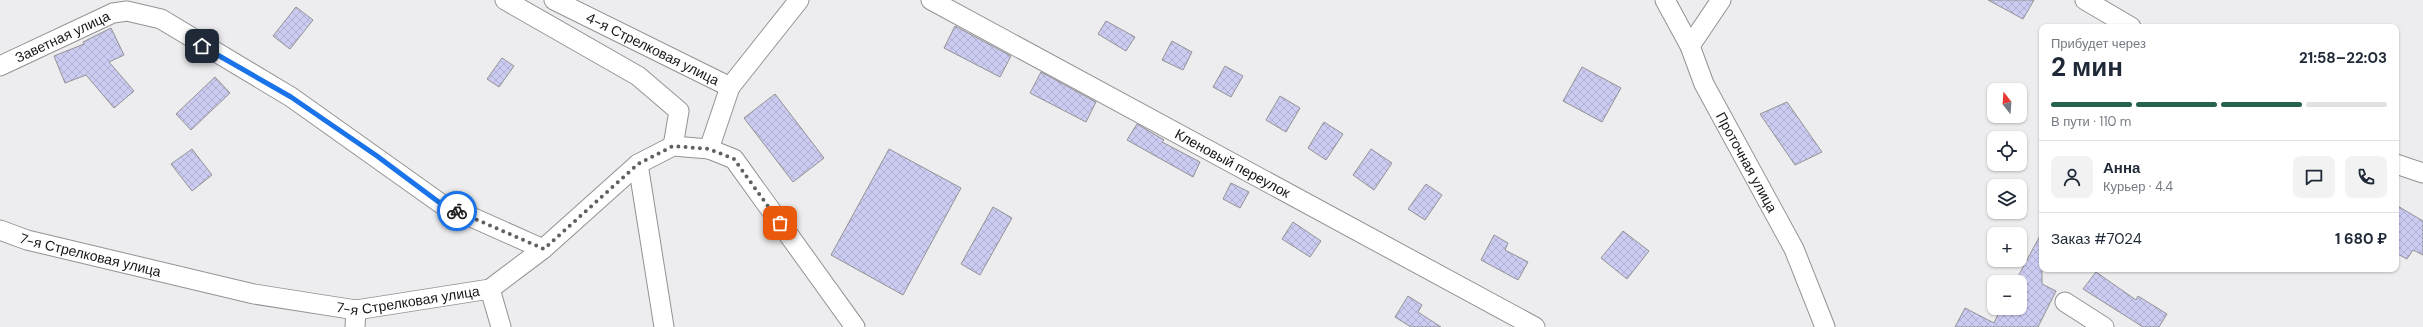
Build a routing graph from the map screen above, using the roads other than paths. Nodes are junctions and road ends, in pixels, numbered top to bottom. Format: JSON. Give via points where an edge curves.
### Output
{"nodes":[{"id":1,"x":505,"y":0,"type":"edge"},
{"id":2,"x":554,"y":0,"type":"edge"},
{"id":3,"x":799,"y":0,"type":"edge"},
{"id":4,"x":931,"y":0,"type":"edge"},
{"id":5,"x":1665,"y":0,"type":"edge"},
{"id":6,"x":1721,"y":0,"type":"edge"},
{"id":7,"x":2085,"y":0,"type":"edge"},
{"id":8,"x":2126,"y":24,"type":"edge"},
{"id":9,"x":1690,"y":46,"type":"junction"},
{"id":10,"x":0,"y":66,"type":"edge"},
{"id":11,"x":730,"y":87,"type":"junction"},
{"id":12,"x":673,"y":146,"type":"junction"},
{"id":13,"x":709,"y":149,"type":"junction"},
{"id":14,"x":638,"y":164,"type":"junction"},
{"id":15,"x":2399,"y":165,"type":"edge"},
{"id":16,"x":2423,"y":173,"type":"edge"},
{"id":17,"x":0,"y":230,"type":"edge"},
{"id":18,"x":544,"y":249,"type":"junction"},
{"id":19,"x":490,"y":289,"type":"junction"},
{"id":20,"x":2065,"y":302,"type":"dead end"},
{"id":21,"x":355,"y":318,"type":"edge"},
{"id":22,"x":501,"y":327,"type":"edge"},
{"id":23,"x":664,"y":327,"type":"edge"},
{"id":24,"x":856,"y":327,"type":"edge"},
{"id":25,"x":1535,"y":327,"type":"edge"},
{"id":26,"x":1825,"y":327,"type":"edge"},
{"id":27,"x":2104,"y":327,"type":"edge"}],
"edges":[{"from":1,"to":12,"type":"street","via":[[638,76],[679,111]]},
{"from":2,"to":11,"type":"street","name":"4-я Стрелковая улица"},
{"from":3,"to":11,"type":"street"},
{"from":4,"to":25,"type":"street","name":"Кленовый переулок"},
{"from":5,"to":9,"type":"street","name":"Проточная улица"},
{"from":6,"to":9,"type":"street"},
{"from":7,"to":8,"type":"street"},
{"from":9,"to":26,"type":"street","name":"Проточная улица","via":[[1704,84],[1794,249]]},
{"from":10,"to":18,"type":"street","name":"Заветная улица","via":[[113,13],[127,11],[161,19],[291,97],[440,203]]},
{"from":11,"to":13,"type":"street"},
{"from":12,"to":13,"type":"street"},
{"from":12,"to":14,"type":"street","name":"7-я Стрелковая улица"},
{"from":13,"to":24,"type":"street","via":[[734,159]]},
{"from":14,"to":18,"type":"street","name":"7-я Стрелковая улица"},
{"from":14,"to":23,"type":"street"},
{"from":15,"to":16,"type":"street"},
{"from":17,"to":21,"type":"street","name":"7-я Стрелковая улица","via":[[27,240]]},
{"from":18,"to":19,"type":"street","name":"7-я Стрелковая улица"},
{"from":19,"to":21,"type":"street","name":"7-я Стрелковая улица"},
{"from":19,"to":22,"type":"street"},
{"from":20,"to":27,"type":"street"}]}
